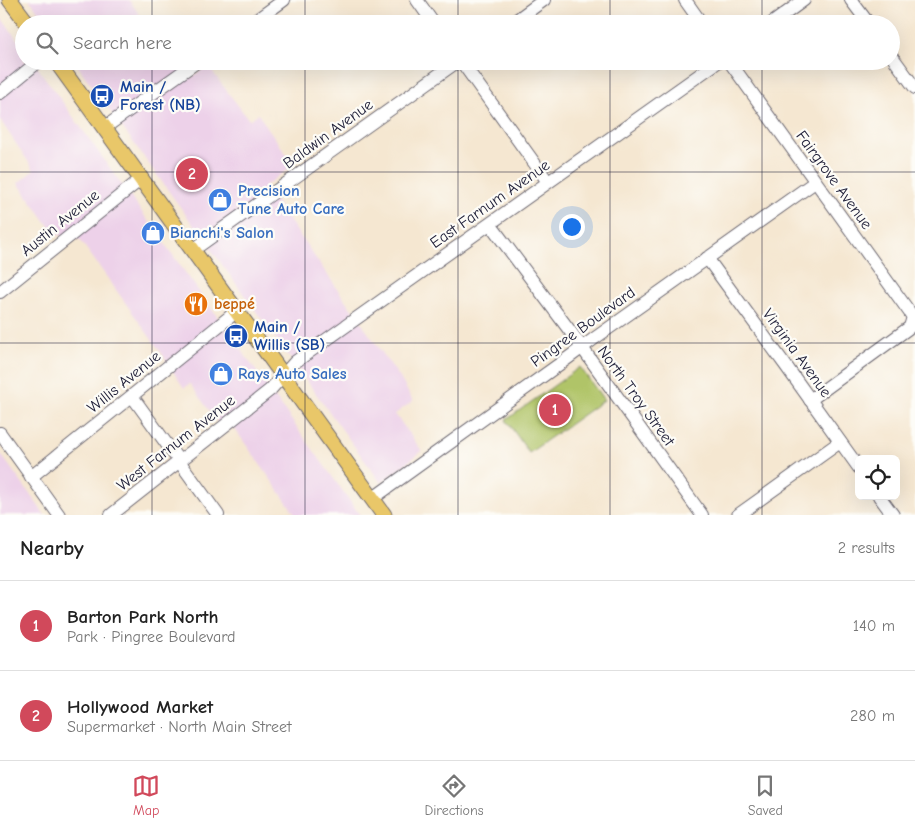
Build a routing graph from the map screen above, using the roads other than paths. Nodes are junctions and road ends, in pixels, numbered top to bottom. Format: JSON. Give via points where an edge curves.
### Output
{"nodes":[{"id":1,"x":284,"y":0,"type":"edge"},
{"id":2,"x":417,"y":0,"type":"edge"},
{"id":3,"x":544,"y":0,"type":"edge"},
{"id":4,"x":685,"y":0,"type":"edge"},
{"id":5,"x":804,"y":0,"type":"edge"},
{"id":6,"x":851,"y":0,"type":"edge"},
{"id":7,"x":16,"y":2,"type":"edge"},
{"id":8,"x":23,"y":15,"type":"edge"},
{"id":9,"x":263,"y":15,"type":"edge"},
{"id":10,"x":428,"y":15,"type":"edge"},
{"id":11,"x":523,"y":15,"type":"edge"},
{"id":12,"x":696,"y":15,"type":"edge"},
{"id":13,"x":784,"y":15,"type":"edge"},
{"id":14,"x":862,"y":15,"type":"edge"},
{"id":15,"x":900,"y":67,"type":"edge"},
{"id":16,"x":28,"y":70,"type":"edge"},
{"id":17,"x":62,"y":70,"type":"edge"},
{"id":18,"x":185,"y":70,"type":"edge"},
{"id":19,"x":446,"y":70,"type":"edge"},
{"id":20,"x":466,"y":70,"type":"edge"},
{"id":21,"x":706,"y":70,"type":"edge"},
{"id":22,"x":735,"y":70,"type":"edge"},
{"id":23,"x":915,"y":88,"type":"edge"},
{"id":24,"x":0,"y":93,"type":"edge"},
{"id":25,"x":104,"y":128,"type":"junction"},
{"id":26,"x":141,"y":179,"type":"junction"},
{"id":27,"x":548,"y":182,"type":"junction"},
{"id":28,"x":815,"y":182,"type":"junction"},
{"id":29,"x":490,"y":224,"type":"junction"},
{"id":30,"x":193,"y":250,"type":"junction"},
{"id":31,"x":707,"y":258,"type":"junction"},
{"id":32,"x":0,"y":292,"type":"edge"},
{"id":33,"x":237,"y":311,"type":"junction"},
{"id":34,"x":913,"y":323,"type":"edge"},
{"id":35,"x":582,"y":348,"type":"junction"},
{"id":36,"x":284,"y":375,"type":"junction"},
{"id":37,"x":132,"y":396,"type":"junction"},
{"id":38,"x":810,"y":400,"type":"junction"},
{"id":39,"x":0,"y":433,"type":"edge"},
{"id":40,"x":840,"y":442,"type":"junction"},
{"id":41,"x":179,"y":461,"type":"junction"},
{"id":42,"x":855,"y":463,"type":"edge"},
{"id":43,"x":31,"y":477,"type":"junction"},
{"id":44,"x":372,"y":499,"type":"junction"},
{"id":45,"x":882,"y":500,"type":"edge"},
{"id":46,"x":59,"y":515,"type":"edge"},
{"id":47,"x":110,"y":515,"type":"edge"},
{"id":48,"x":218,"y":515,"type":"edge"},
{"id":49,"x":384,"y":515,"type":"edge"},
{"id":50,"x":702,"y":515,"type":"edge"},
{"id":51,"x":738,"y":515,"type":"edge"},
{"id":52,"x":893,"y":515,"type":"edge"}],
"edges":[{"from":1,"to":9,"type":"street"},
{"from":2,"to":10,"type":"street"},
{"from":3,"to":11,"type":"street"},
{"from":4,"to":12,"type":"street"},
{"from":5,"to":13,"type":"street"},
{"from":6,"to":14,"type":"street"},
{"from":7,"to":8,"type":"main road"},
{"from":15,"to":23,"type":"street"},
{"from":16,"to":24,"type":"street"},
{"from":17,"to":25,"type":"main road"},
{"from":18,"to":25,"type":"street"},
{"from":19,"to":30,"type":"street","name":"Baldwin Avenue"},
{"from":20,"to":27,"type":"street"},
{"from":21,"to":27,"type":"street","name":"East Farnum Avenue"},
{"from":22,"to":28,"type":"street","name":"Fairgrove Avenue"},
{"from":25,"to":26,"type":"main road"},
{"from":26,"to":30,"type":"main road"},
{"from":26,"to":32,"type":"street","name":"Austin Avenue"},
{"from":27,"to":29,"type":"street","name":"East Farnum Avenue"},
{"from":28,"to":31,"type":"street","name":"Pingree Boulevard"},
{"from":28,"to":34,"type":"street","name":"Fairgrove Avenue"},
{"from":29,"to":35,"type":"street","name":"North Troy Street"},
{"from":29,"to":36,"type":"street","name":"East Farnum Avenue","via":[[295,362]]},
{"from":30,"to":33,"type":"main road"},
{"from":31,"to":35,"type":"street","name":"Pingree Boulevard"},
{"from":31,"to":38,"type":"street","name":"Virginia Avenue"},
{"from":33,"to":36,"type":"main road"},
{"from":33,"to":37,"type":"street","name":"Willis Avenue"},
{"from":34,"to":38,"type":"street"},
{"from":35,"to":44,"type":"street","name":"Pingree Boulevard"},
{"from":35,"to":50,"type":"street","name":"North Troy Street"},
{"from":36,"to":41,"type":"street","name":"West Farnum Avenue","via":[[270,390]]},
{"from":36,"to":44,"type":"main road"},
{"from":37,"to":41,"type":"street"},
{"from":37,"to":43,"type":"street","name":"Willis Avenue"},
{"from":38,"to":40,"type":"street","name":"Virginia Avenue"},
{"from":39,"to":43,"type":"street"},
{"from":40,"to":42,"type":"street","name":"Virginia Avenue"},
{"from":40,"to":51,"type":"street"},
{"from":41,"to":47,"type":"street","name":"West Farnum Avenue"},
{"from":41,"to":48,"type":"street"},
{"from":43,"to":46,"type":"street"},
{"from":44,"to":49,"type":"main road"},
{"from":45,"to":52,"type":"street"}]}
